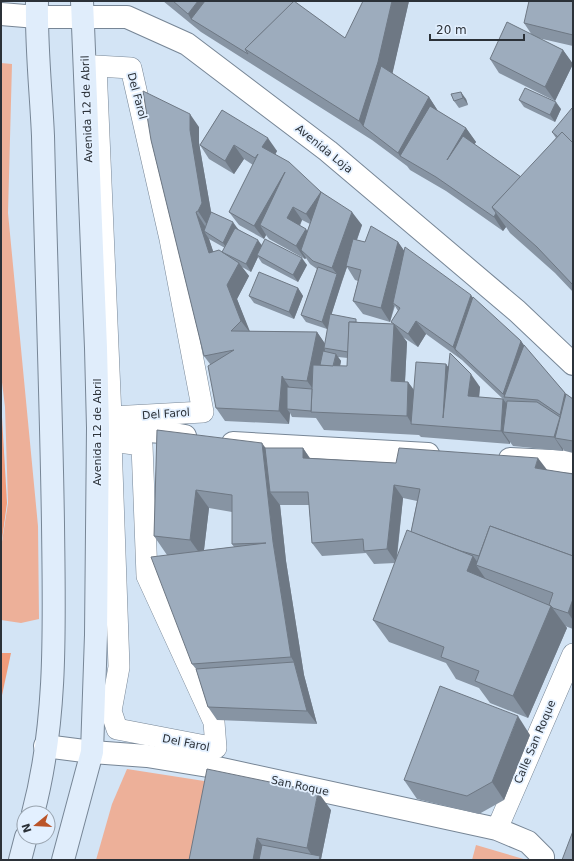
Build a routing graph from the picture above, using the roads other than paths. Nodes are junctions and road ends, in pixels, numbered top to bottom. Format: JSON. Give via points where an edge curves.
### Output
{"nodes":[{"id":1,"x":83,"y":9,"type":"edge"},
{"id":2,"x":34,"y":11,"type":"edge"},
{"id":3,"x":1,"y":14,"type":"edge"},
{"id":4,"x":573,"y":364,"type":"edge"},
{"id":5,"x":104,"y":423,"type":"junction"},
{"id":6,"x":446,"y":455,"type":"edge"},
{"id":7,"x":494,"y":458,"type":"edge"},
{"id":8,"x":573,"y":462,"type":"edge"},
{"id":9,"x":573,"y":654,"type":"edge"},
{"id":10,"x":117,"y":729,"type":"joint"},
{"id":11,"x":45,"y":746,"type":"junction"},
{"id":12,"x":92,"y":752,"type":"junction"},
{"id":13,"x":35,"y":805,"type":"edge"},
{"id":14,"x":497,"y":829,"type":"junction"},
{"id":15,"x":24,"y":845,"type":"edge"},
{"id":16,"x":20,"y":860,"type":"edge"},
{"id":17,"x":63,"y":860,"type":"edge"},
{"id":18,"x":543,"y":860,"type":"edge"}],
"edges":[{"from":1,"to":2,"type":"street","name":"Avenida Loja"},
{"from":1,"to":4,"type":"street","name":"Avenida Loja","via":[[127,17],[187,44],[328,151],[517,311]]},
{"from":1,"to":5,"type":"main road","name":"Avenida 12 de Abril"},
{"from":2,"to":3,"type":"street","name":"Avenida Loja"},
{"from":2,"to":11,"type":"main road","via":[[42,92],[51,421],[54,637]]},
{"from":5,"to":5,"type":"street","name":"Del Farol","via":[[203,412],[170,239],[132,68],[96,66]]},
{"from":5,"to":6,"type":"street","name":"Del Farol","via":[[209,441]]},
{"from":5,"to":12,"type":"main road","name":"Avenida 12 de Abril"},
{"from":7,"to":8,"type":"street"},
{"from":9,"to":14,"type":"street","name":"Calle San Roque"},
{"from":10,"to":10,"type":"street","name":"Del Farol","via":[[216,748],[214,722],[147,576],[142,446],[111,441],[119,667],[111,711]]},
{"from":11,"to":12,"type":"street","name":"San Roque"},
{"from":11,"to":13,"type":"main road"},
{"from":12,"to":14,"type":"street","name":"San Roque","via":[[147,756],[208,766]]},
{"from":12,"to":17,"type":"main road","name":"Avenida 12 de Abril"},
{"from":14,"to":18,"type":"street","name":"San Roque","via":[[528,842]]},
{"from":15,"to":16,"type":"main road"}]}
